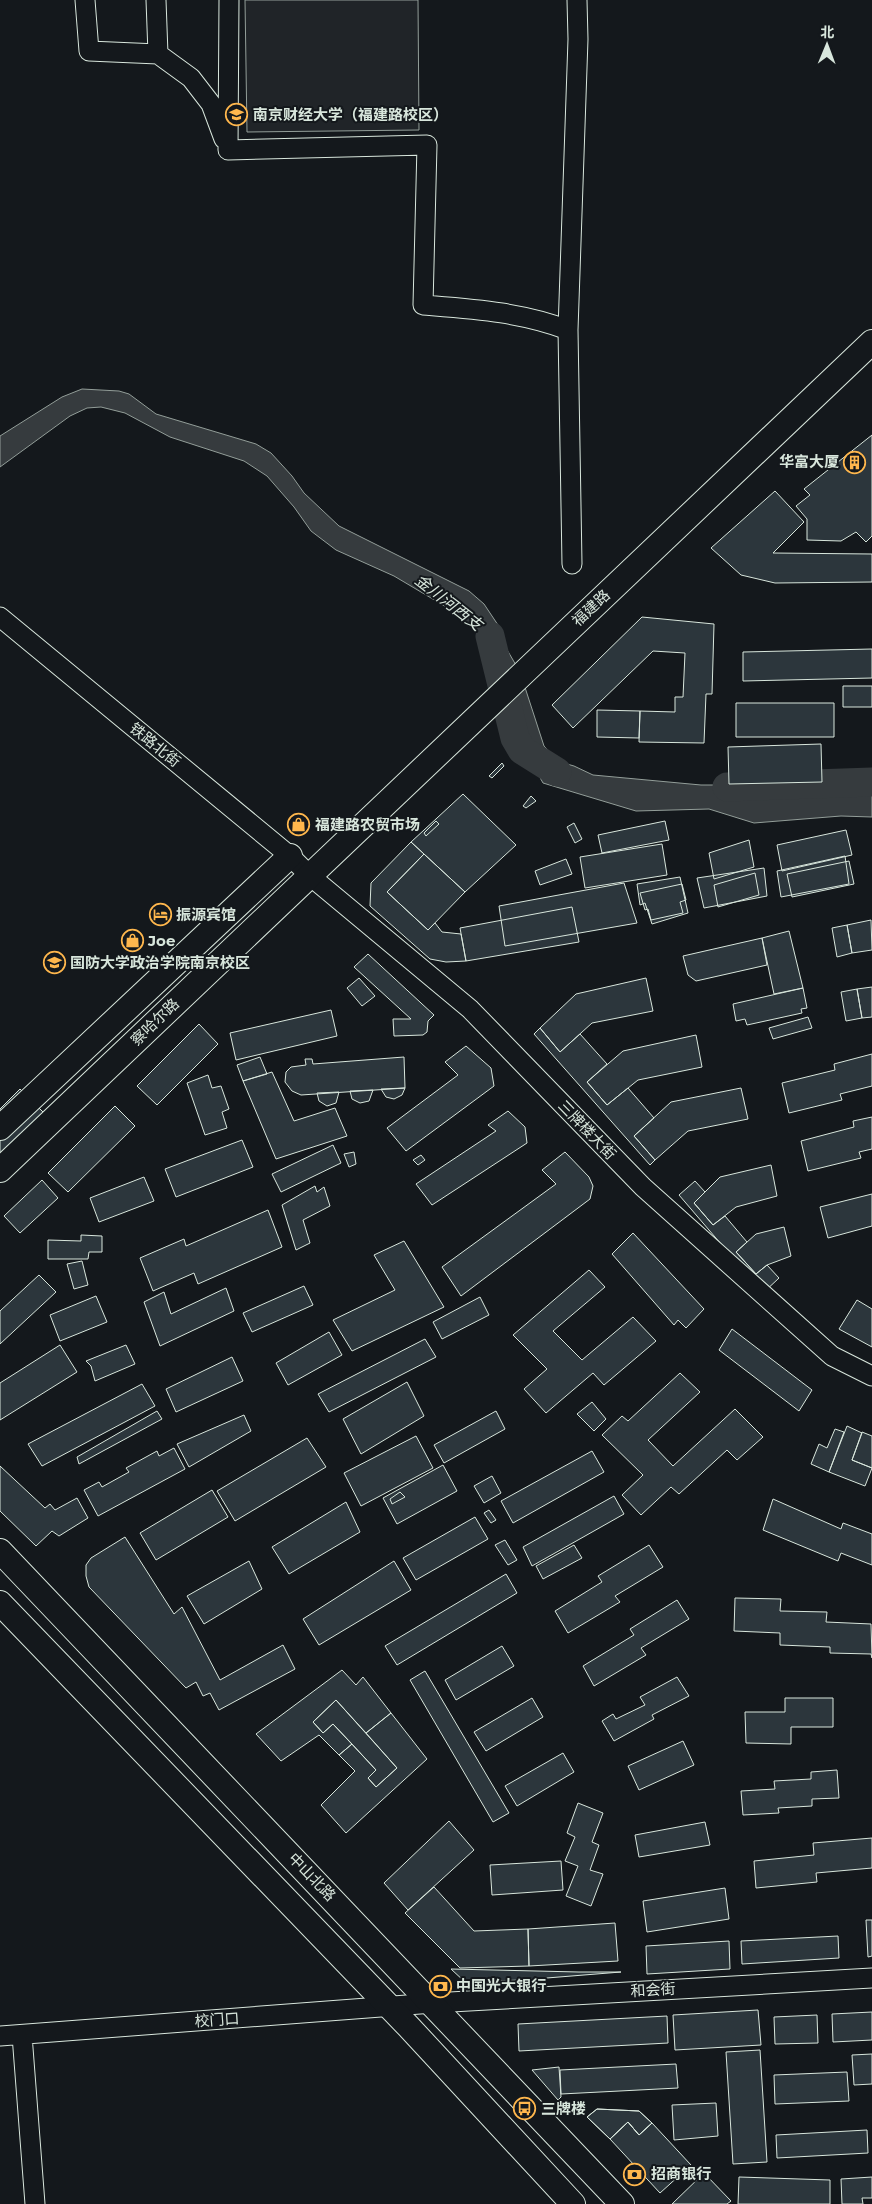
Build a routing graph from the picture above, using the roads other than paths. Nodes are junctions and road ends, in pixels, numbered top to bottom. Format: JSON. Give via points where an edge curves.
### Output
{"nodes":[{"id":1,"x":85,"y":0,"type":"edge"},
{"id":2,"x":156,"y":0,"type":"edge"},
{"id":3,"x":229,"y":0,"type":"edge"},
{"id":4,"x":577,"y":0,"type":"edge"},
{"id":5,"x":158,"y":54,"type":"junction"},
{"id":6,"x":228,"y":150,"type":"junction"},
{"id":7,"x":568,"y":330,"type":"junction"},
{"id":8,"x":872,"y":342,"type":"edge"},
{"id":9,"x":572,"y":564,"type":"dead end"},
{"id":10,"x":0,"y":617,"type":"edge"},
{"id":11,"x":290,"y":856,"type":"junction"},
{"id":12,"x":309,"y":875,"type":"junction"},
{"id":13,"x":0,"y":1128,"type":"edge"},
{"id":14,"x":0,"y":1170,"type":"edge"},
{"id":15,"x":872,"y":1376,"type":"edge"},
{"id":16,"x":0,"y":1551,"type":"edge"},
{"id":17,"x":0,"y":1604,"type":"edge"},
{"id":18,"x":872,"y":1978,"type":"edge"},
{"id":19,"x":433,"y":2003,"type":"junction"},
{"id":20,"x":390,"y":2008,"type":"junction"},
{"id":21,"x":22,"y":2035,"type":"junction"},
{"id":22,"x":0,"y":2036,"type":"edge"},
{"id":23,"x":35,"y":2204,"type":"edge"},
{"id":24,"x":572,"y":2204,"type":"edge"},
{"id":25,"x":622,"y":2204,"type":"edge"}],
"edges":[{"from":1,"to":5,"type":"street","via":[[89,51]]},
{"from":2,"to":5,"type":"street"},
{"from":3,"to":6,"type":"street"},
{"from":4,"to":7,"type":"street"},
{"from":5,"to":6,"type":"street","via":[[191,78],[210,104]]},
{"from":6,"to":7,"type":"street","via":[[427,145],[423,305],[486,310],[546,321]]},
{"from":7,"to":9,"type":"street"},
{"from":8,"to":12,"type":"main road","name":"福建路"},
{"from":10,"to":11,"type":"street","name":"铁路北街"},
{"from":11,"to":12,"type":"street","name":"铁路北街"},
{"from":11,"to":13,"type":"main road","name":"察哈尔路"},
{"from":12,"to":14,"type":"main road","name":"察哈尔路"},
{"from":12,"to":15,"type":"street","name":"三牌楼大街","via":[[470,1009],[643,1187],[832,1356]]},
{"from":16,"to":19,"type":"main road","name":"中山北路"},
{"from":17,"to":20,"type":"main road"},
{"from":18,"to":19,"type":"street","name":"和会街"},
{"from":19,"to":20,"type":"street","name":"校门口"},
{"from":19,"to":25,"type":"main road","name":"中山北路"},
{"from":20,"to":21,"type":"street","name":"校门口"},
{"from":20,"to":24,"type":"main road"},
{"from":21,"to":22,"type":"street","name":"校门口"},
{"from":21,"to":23,"type":"street"}]}
